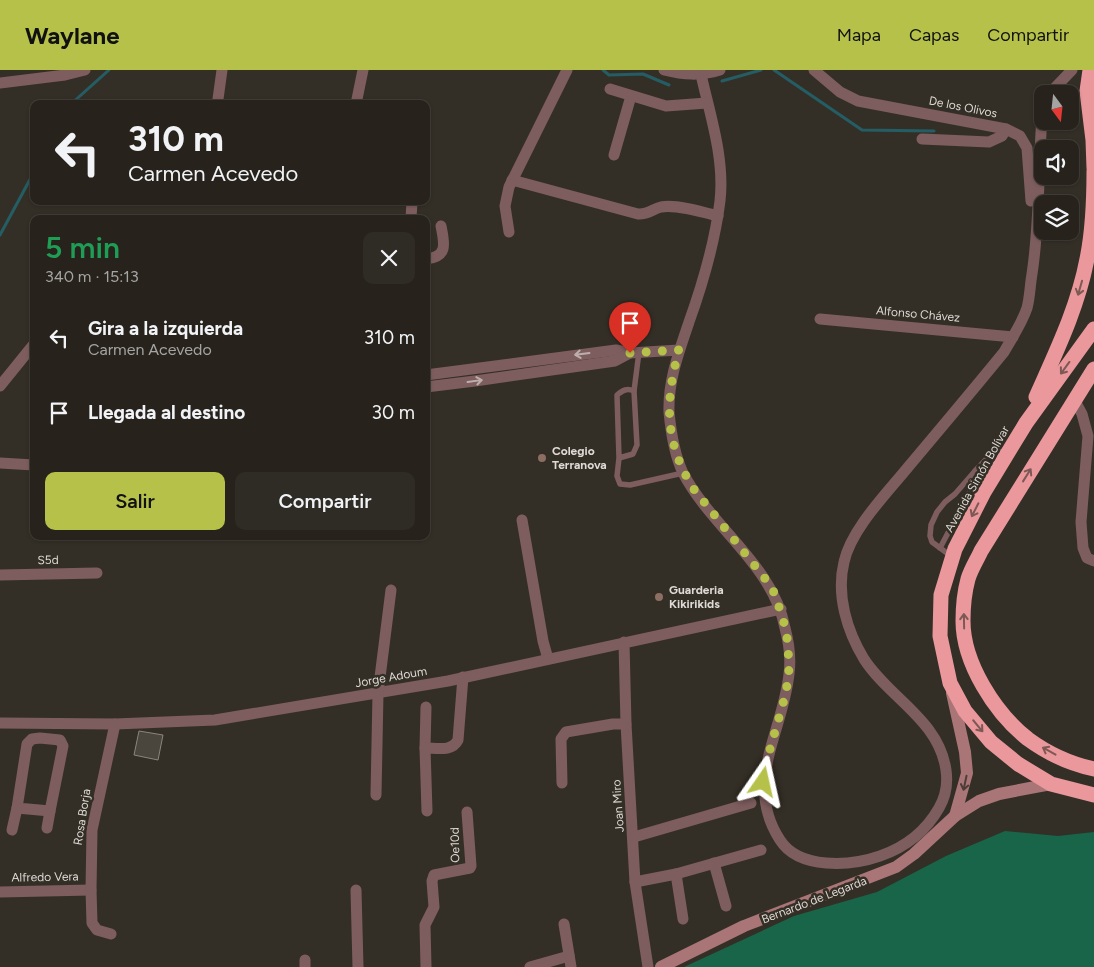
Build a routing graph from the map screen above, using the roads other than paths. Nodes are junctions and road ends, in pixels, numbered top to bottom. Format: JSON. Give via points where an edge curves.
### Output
{"nodes":[{"id":1,"x":222,"y":70,"type":"edge"},
{"id":2,"x":358,"y":70,"type":"edge"},
{"id":3,"x":363,"y":70,"type":"edge"},
{"id":4,"x":567,"y":70,"type":"edge"},
{"id":5,"x":664,"y":70,"type":"edge"},
{"id":6,"x":720,"y":70,"type":"edge"},
{"id":7,"x":814,"y":70,"type":"edge"},
{"id":8,"x":1072,"y":70,"type":"edge"},
{"id":9,"x":1091,"y":70,"type":"edge"},
{"id":10,"x":80,"y":71,"type":"edge"},
{"id":11,"x":700,"y":72,"type":"edge"},
{"id":12,"x":1094,"y":80,"type":"edge"},
{"id":13,"x":0,"y":83,"type":"edge"},
{"id":14,"x":1057,"y":85,"type":"edge"},
{"id":15,"x":610,"y":90,"type":"dead end"},
{"id":16,"x":631,"y":96,"type":"junction"},
{"id":17,"x":218,"y":100,"type":"edge"},
{"id":18,"x":352,"y":100,"type":"edge"},
{"id":19,"x":357,"y":100,"type":"edge"},
{"id":20,"x":707,"y":103,"type":"junction"},
{"id":21,"x":1006,"y":129,"type":"junction"},
{"id":22,"x":1041,"y":130,"type":"edge"},
{"id":23,"x":922,"y":140,"type":"dead end"},
{"id":24,"x":614,"y":155,"type":"dead end"},
{"id":25,"x":1094,"y":169,"type":"edge"},
{"id":26,"x":512,"y":180,"type":"junction"},
{"id":27,"x":1038,"y":195,"type":"edge"},
{"id":28,"x":718,"y":216,"type":"junction"},
{"id":29,"x":1034,"y":218,"type":"edge"},
{"id":30,"x":441,"y":226,"type":"dead end"},
{"id":31,"x":509,"y":232,"type":"dead end"},
{"id":32,"x":1036,"y":240,"type":"edge"},
{"id":33,"x":430,"y":258,"type":"edge"},
{"id":34,"x":820,"y":319,"type":"dead end"},
{"id":35,"x":1094,"y":329,"type":"edge"},
{"id":36,"x":1013,"y":337,"type":"junction"},
{"id":37,"x":679,"y":350,"type":"junction"},
{"id":38,"x":634,"y":353,"type":"junction"},
{"id":39,"x":30,"y":354,"type":"edge"},
{"id":40,"x":526,"y":362,"type":"junction"},
{"id":41,"x":1094,"y":368,"type":"edge"},
{"id":42,"x":430,"y":374,"type":"edge"},
{"id":43,"x":528,"y":374,"type":"junction"},
{"id":44,"x":0,"y":386,"type":"edge"},
{"id":45,"x":430,"y":386,"type":"edge"},
{"id":46,"x":634,"y":391,"type":"junction"},
{"id":47,"x":1074,"y":399,"type":"junction"},
{"id":48,"x":1026,"y":423,"type":"junction"},
{"id":49,"x":619,"y":458,"type":"junction"},
{"id":50,"x":0,"y":463,"type":"edge"},
{"id":51,"x":30,"y":465,"type":"edge"},
{"id":52,"x":683,"y":472,"type":"junction"},
{"id":53,"x":981,"y":475,"type":"junction"},
{"id":54,"x":522,"y":520,"type":"dead end"},
{"id":55,"x":946,"y":553,"type":"junction"},
{"id":56,"x":1094,"y":561,"type":"edge"},
{"id":57,"x":97,"y":573,"type":"dead end"},
{"id":58,"x":0,"y":575,"type":"edge"},
{"id":59,"x":391,"y":590,"type":"dead end"},
{"id":60,"x":780,"y":609,"type":"junction"},
{"id":61,"x":624,"y":642,"type":"junction"},
{"id":62,"x":548,"y":658,"type":"junction"},
{"id":63,"x":462,"y":677,"type":"junction"},
{"id":64,"x":950,"y":683,"type":"junction"},
{"id":65,"x":378,"y":694,"type":"junction"},
{"id":66,"x":426,"y":707,"type":"dead end"},
{"id":67,"x":0,"y":723,"type":"edge"},
{"id":68,"x":43,"y":723,"type":"junction"},
{"id":69,"x":114,"y":724,"type":"junction"},
{"id":70,"x":626,"y":724,"type":"junction"},
{"id":71,"x":40,"y":738,"type":"junction"},
{"id":72,"x":426,"y":748,"type":"junction"},
{"id":73,"x":1094,"y":769,"type":"edge"},
{"id":74,"x":562,"y":783,"type":"dead end"},
{"id":75,"x":1051,"y":784,"type":"junction"},
{"id":76,"x":376,"y":795,"type":"dead end"},
{"id":77,"x":1094,"y":795,"type":"edge"},
{"id":78,"x":751,"y":803,"type":"dead end"},
{"id":79,"x":17,"y":808,"type":"junction"},
{"id":80,"x":50,"y":811,"type":"junction"},
{"id":81,"x":427,"y":811,"type":"dead end"},
{"id":82,"x":467,"y":812,"type":"dead end"},
{"id":83,"x":955,"y":816,"type":"junction"},
{"id":84,"x":47,"y":828,"type":"dead end"},
{"id":85,"x":12,"y":830,"type":"dead end"},
{"id":86,"x":932,"y":830,"type":"junction"},
{"id":87,"x":634,"y":837,"type":"junction"},
{"id":88,"x":761,"y":850,"type":"dead end"},
{"id":89,"x":714,"y":864,"type":"junction"},
{"id":90,"x":676,"y":874,"type":"junction"},
{"id":91,"x":636,"y":882,"type":"junction"},
{"id":92,"x":91,"y":890,"type":"junction"},
{"id":93,"x":356,"y":890,"type":"dead end"},
{"id":94,"x":0,"y":892,"type":"edge"},
{"id":95,"x":726,"y":906,"type":"dead end"},
{"id":96,"x":682,"y":919,"type":"dead end"},
{"id":97,"x":564,"y":924,"type":"dead end"},
{"id":98,"x":111,"y":934,"type":"dead end"},
{"id":99,"x":570,"y":962,"type":"edge"},
{"id":100,"x":358,"y":967,"type":"edge"},
{"id":101,"x":426,"y":967,"type":"edge"},
{"id":102,"x":530,"y":967,"type":"edge"},
{"id":103,"x":648,"y":967,"type":"edge"},
{"id":104,"x":661,"y":967,"type":"edge"}],
"edges":[{"from":1,"to":17,"type":"street"},
{"from":2,"to":18,"type":"street"},
{"from":3,"to":19,"type":"street"},
{"from":4,"to":26,"type":"street"},
{"from":5,"to":11,"type":"street","via":[[679,74]]},
{"from":6,"to":11,"type":"street"},
{"from":7,"to":21,"type":"street","name":"De los Olivos","via":[[840,92],[858,101]]},
{"from":8,"to":14,"type":"street"},
{"from":9,"to":12,"type":"highway"},
{"from":9,"to":25,"type":"highway","via":[[1087,91]]},
{"from":10,"to":13,"type":"street"},
{"from":11,"to":20,"type":"street"},
{"from":15,"to":16,"type":"street"},
{"from":16,"to":20,"type":"street","via":[[666,106]]},
{"from":16,"to":24,"type":"street"},
{"from":20,"to":28,"type":"street","via":[[721,174]]},
{"from":21,"to":23,"type":"street","via":[[1002,136],[989,142]]},
{"from":21,"to":29,"type":"street","name":"De los Olivos","via":[[1020,136],[1027,148]]},
{"from":22,"to":27,"type":"street"},
{"from":25,"to":48,"type":"highway","one_way":true,"via":[[1092,226],[1085,270],[1071,314]]},
{"from":26,"to":28,"type":"street","via":[[638,214],[668,206]]},
{"from":26,"to":31,"type":"street","via":[[505,206]]},
{"from":28,"to":37,"type":"street","via":[[700,289]]},
{"from":30,"to":33,"type":"street","via":[[443,251],[438,257]]},
{"from":32,"to":36,"type":"street","via":[[1026,308]]},
{"from":34,"to":36,"type":"street","name":"Alfonso Chávez"},
{"from":35,"to":48,"type":"highway","name":"Avenida Simón Bolívar","one_way":true},
{"from":36,"to":86,"type":"street","via":[[995,363],[870,512],[844,561],[844,612],[857,647],[878,677],[928,729],[943,756],[947,786]]},
{"from":37,"to":38,"type":"street"},
{"from":37,"to":52,"type":"street","via":[[671,379],[669,405],[670,432]]},
{"from":38,"to":40,"type":"street","one_way":true,"via":[[616,350]]},
{"from":38,"to":43,"type":"street","via":[[615,361]]},
{"from":38,"to":46,"type":"lane"},
{"from":39,"to":44,"type":"street"},
{"from":40,"to":42,"type":"street"},
{"from":40,"to":43,"type":"street"},
{"from":41,"to":47,"type":"highway"},
{"from":45,"to":43,"type":"street","one_way":true},
{"from":46,"to":49,"type":"lane","via":[[636,450]]},
{"from":46,"to":49,"type":"lane","via":[[626,389],[617,395]]},
{"from":47,"to":56,"type":"street","via":[[1088,436],[1082,548],[1087,558]]},
{"from":73,"to":47,"type":"highway","one_way":true,"via":[[1052,754],[1028,739],[1008,720],[975,671],[963,621],[968,578],[981,551]]},
{"from":48,"to":53,"type":"highway","name":"Avenida Simón Bolívar","via":[[1008,453]]},
{"from":49,"to":52,"type":"lane","via":[[616,476],[624,485]]},
{"from":50,"to":51,"type":"street"},
{"from":52,"to":60,"type":"street","via":[[767,581]]},
{"from":53,"to":55,"type":"highway","name":"Avenida Simón Bolívar","via":[[959,540]]},
{"from":53,"to":55,"type":"lane","via":[[938,512],[931,525],[932,542]]},
{"from":54,"to":62,"type":"street"},
{"from":55,"to":64,"type":"highway","name":"Avenida Simón Bolívar","via":[[940,636]]},
{"from":57,"to":58,"type":"street","name":"S5d"},
{"from":59,"to":65,"type":"street"},
{"from":60,"to":61,"type":"street","name":"Jorge Adoum"},
{"from":60,"to":86,"type":"street","via":[[788,643],[789,676],[763,782],[774,831],[782,845],[810,860],[858,863],[891,852]]},
{"from":61,"to":62,"type":"street","name":"Jorge Adoum"},
{"from":61,"to":70,"type":"street","name":"Joan Miro"},
{"from":62,"to":63,"type":"street","name":"Jorge Adoum"},
{"from":63,"to":65,"type":"street","name":"Jorge Adoum"},
{"from":63,"to":72,"type":"street","via":[[456,744],[447,748]]},
{"from":64,"to":75,"type":"highway","name":"Avenida Simón Bolívar","one_way":true,"via":[[965,711],[991,742],[1018,764]]},
{"from":64,"to":83,"type":"street","name":"Bernardo de Legarda","one_way":true,"via":[[967,773]]},
{"from":65,"to":69,"type":"street","name":"Jorge Adoum","via":[[216,720]]},
{"from":65,"to":76,"type":"street"},
{"from":66,"to":72,"type":"street"},
{"from":67,"to":68,"type":"street","name":"Jorge Adoum"},
{"from":68,"to":69,"type":"street","name":"Jorge Adoum"},
{"from":68,"to":71,"type":"street"},
{"from":69,"to":92,"type":"street","name":"Rosa Borja","via":[[92,830]]},
{"from":70,"to":74,"type":"street","via":[[566,732],[561,739]]},
{"from":70,"to":87,"type":"street","name":"Joan Miro"},
{"from":71,"to":79,"type":"street","via":[[26,744]]},
{"from":71,"to":80,"type":"street","via":[[60,740],[63,746]]},
{"from":72,"to":81,"type":"street"},
{"from":75,"to":77,"type":"highway","name":"Avenida Simón Bolívar"},
{"from":75,"to":83,"type":"street","name":"Bernardo de Legarda","via":[[999,794],[979,801]]},
{"from":78,"to":87,"type":"street"},
{"from":79,"to":80,"type":"street"},
{"from":79,"to":85,"type":"street"},
{"from":80,"to":84,"type":"street"},
{"from":82,"to":101,"type":"street","name":"Oe10d","via":[[471,866],[434,875],[434,907],[425,925]]},
{"from":83,"to":86,"type":"street","name":"Bernardo de Legarda"},
{"from":86,"to":104,"type":"street","name":"Bernardo de Legarda","via":[[914,854],[896,867],[744,926]]},
{"from":87,"to":91,"type":"street","name":"Joan Miro"},
{"from":88,"to":89,"type":"street"},
{"from":89,"to":90,"type":"street"},
{"from":89,"to":95,"type":"street"},
{"from":90,"to":91,"type":"street"},
{"from":90,"to":96,"type":"street"},
{"from":91,"to":103,"type":"street","name":"Joan Miro"},
{"from":92,"to":94,"type":"street","name":"Alfredo Vera"},
{"from":92,"to":98,"type":"street","name":"Rosa Borja","via":[[92,923],[98,930]]},
{"from":93,"to":100,"type":"street"},
{"from":97,"to":99,"type":"street"},
{"from":99,"to":102,"type":"street"}]}
